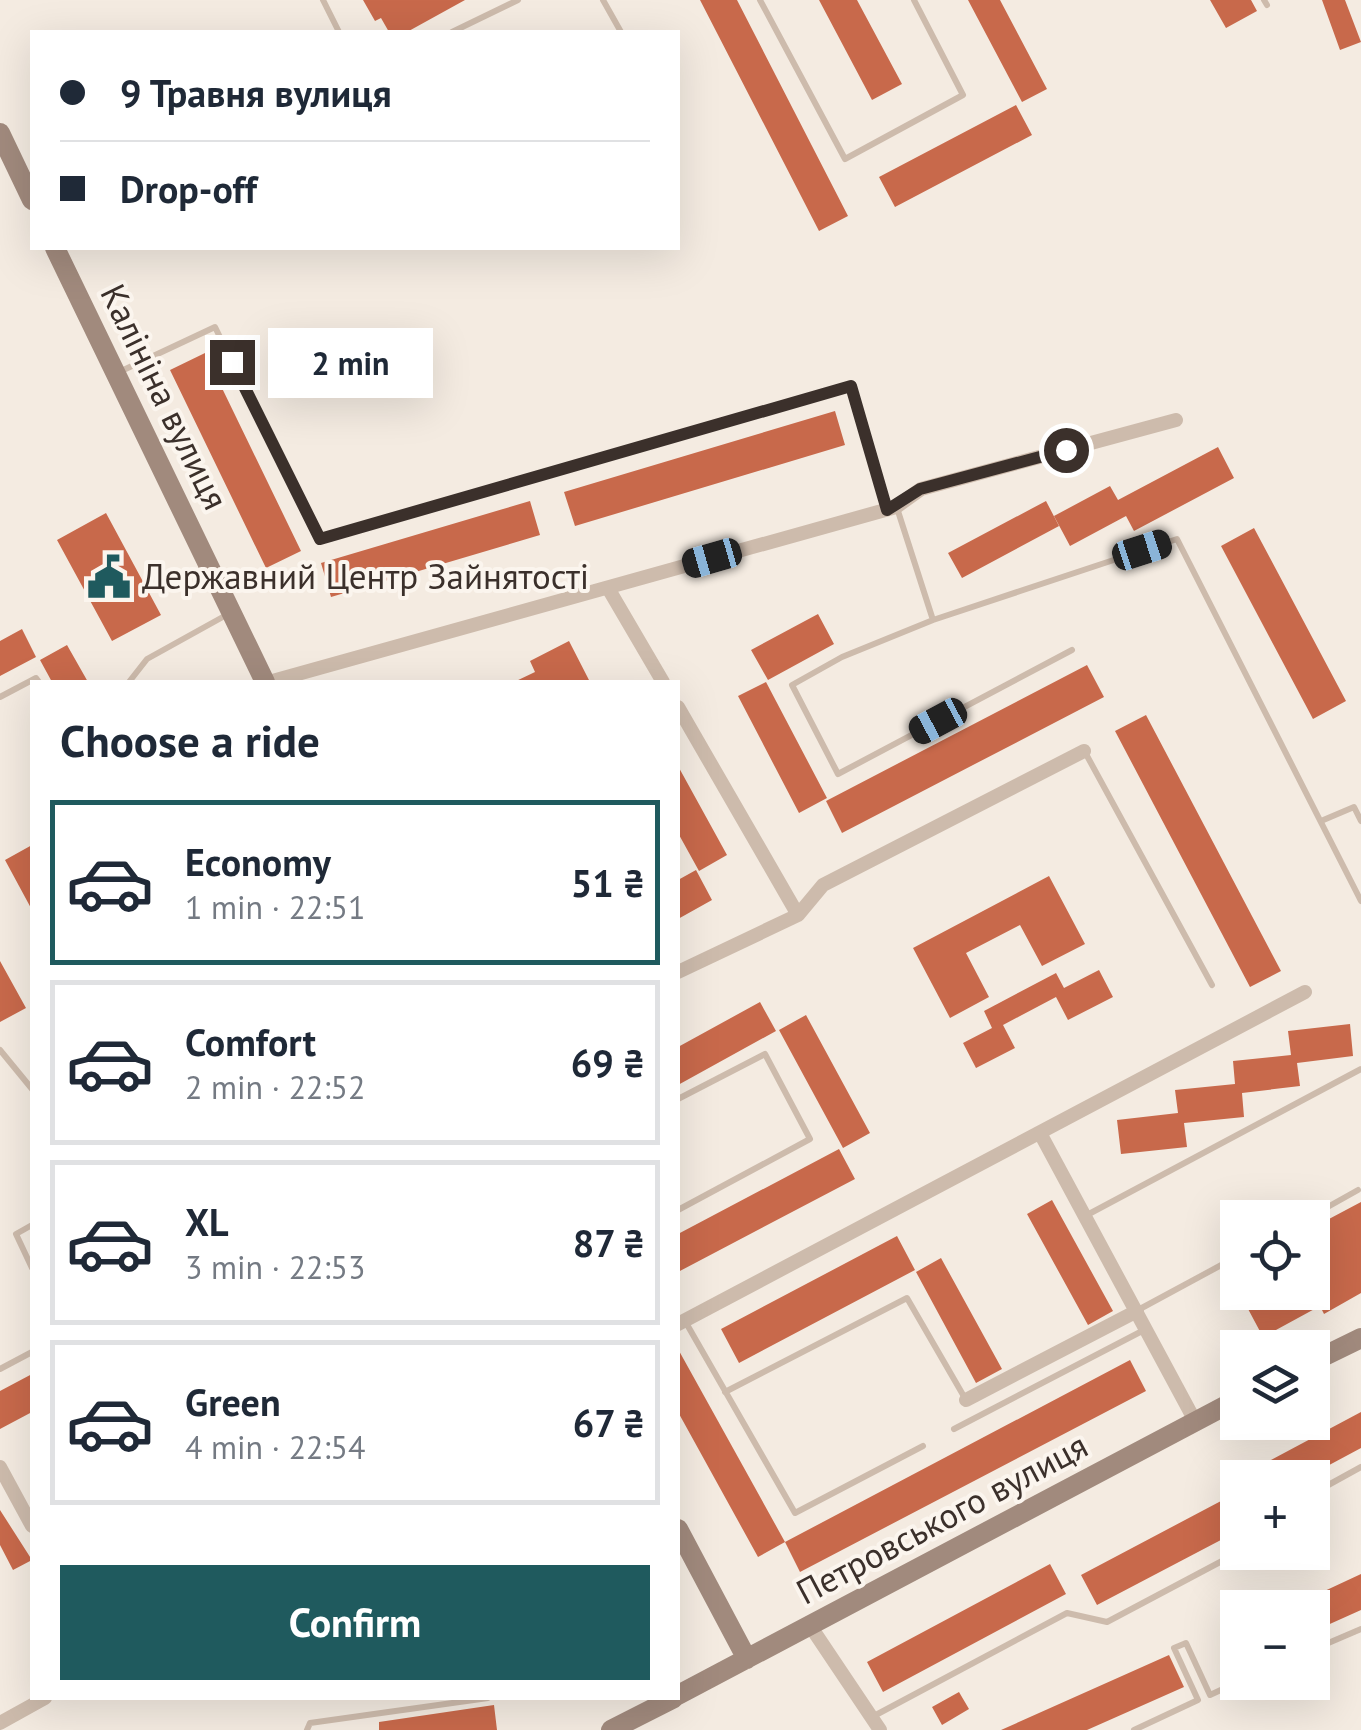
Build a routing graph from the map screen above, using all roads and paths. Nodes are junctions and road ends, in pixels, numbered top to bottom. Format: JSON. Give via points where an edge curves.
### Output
{"nodes":[{"id":1,"x":323,"y":0,"type":"edge"},
{"id":2,"x":518,"y":0,"type":"edge"},
{"id":3,"x":603,"y":0,"type":"edge"},
{"id":4,"x":760,"y":0,"type":"edge"},
{"id":5,"x":914,"y":0,"type":"edge"},
{"id":6,"x":338,"y":30,"type":"edge"},
{"id":7,"x":456,"y":30,"type":"edge"},
{"id":8,"x":620,"y":30,"type":"edge"},
{"id":9,"x":0,"y":132,"type":"edge"},
{"id":10,"x":30,"y":196,"type":"edge"},
{"id":11,"x":57,"y":250,"type":"edge"},
{"id":12,"x":116,"y":373,"type":"junction"},
{"id":13,"x":1176,"y":420,"type":"dead end"},
{"id":14,"x":892,"y":508,"type":"junction"},
{"id":15,"x":608,"y":588,"type":"junction"},
{"id":16,"x":232,"y":612,"type":"junction"},
{"id":17,"x":933,"y":620,"type":"junction"},
{"id":18,"x":1072,"y":650,"type":"dead end"},
{"id":19,"x":131,"y":680,"type":"edge"},
{"id":20,"x":266,"y":680,"type":"edge"},
{"id":21,"x":274,"y":680,"type":"edge"},
{"id":22,"x":662,"y":680,"type":"edge"},
{"id":23,"x":30,"y":681,"type":"edge"},
{"id":24,"x":0,"y":696,"type":"edge"},
{"id":25,"x":680,"y":710,"type":"edge"},
{"id":26,"x":1084,"y":751,"type":"joint"},
{"id":27,"x":1361,"y":821,"type":"edge"},
{"id":28,"x":1321,"y":822,"type":"junction"},
{"id":29,"x":1361,"y":901,"type":"edge"},
{"id":30,"x":798,"y":914,"type":"junction"},
{"id":31,"x":680,"y":971,"type":"edge"},
{"id":32,"x":1212,"y":985,"type":"dead end"},
{"id":33,"x":1304,"y":992,"type":"dead end"},
{"id":34,"x":0,"y":1050,"type":"edge"},
{"id":35,"x":1361,"y":1069,"type":"edge"},
{"id":36,"x":30,"y":1087,"type":"edge"},
{"id":37,"x":680,"y":1098,"type":"edge"},
{"id":38,"x":1040,"y":1133,"type":"junction"},
{"id":39,"x":1358,"y":1190,"type":"dead end"},
{"id":40,"x":1330,"y":1206,"type":"edge"},
{"id":41,"x":680,"y":1209,"type":"edge"},
{"id":42,"x":1086,"y":1216,"type":"junction"},
{"id":43,"x":30,"y":1226,"type":"edge"},
{"id":44,"x":30,"y":1264,"type":"edge"},
{"id":45,"x":1220,"y":1266,"type":"edge"},
{"id":46,"x":1137,"y":1310,"type":"junction"},
{"id":47,"x":681,"y":1322,"type":"edge"},
{"id":48,"x":1147,"y":1328,"type":"junction"},
{"id":49,"x":1359,"y":1344,"type":"edge"},
{"id":50,"x":30,"y":1353,"type":"edge"},
{"id":51,"x":1330,"y":1355,"type":"edge"},
{"id":52,"x":0,"y":1369,"type":"edge"},
{"id":53,"x":726,"y":1392,"type":"junction"},
{"id":54,"x":966,"y":1400,"type":"joint"},
{"id":55,"x":1220,"y":1409,"type":"edge"},
{"id":56,"x":1195,"y":1421,"type":"junction"},
{"id":57,"x":954,"y":1428,"type":"dead end"},
{"id":58,"x":923,"y":1446,"type":"dead end"},
{"id":59,"x":0,"y":1467,"type":"edge"},
{"id":60,"x":1361,"y":1467,"type":"edge"},
{"id":61,"x":1330,"y":1484,"type":"edge"},
{"id":62,"x":30,"y":1522,"type":"edge"},
{"id":63,"x":680,"y":1532,"type":"edge"},
{"id":64,"x":1220,"y":1563,"type":"edge"},
{"id":65,"x":811,"y":1627,"type":"junction"},
{"id":66,"x":1361,"y":1629,"type":"edge"},
{"id":67,"x":1330,"y":1642,"type":"edge"},
{"id":68,"x":747,"y":1659,"type":"junction"},
{"id":69,"x":1220,"y":1690,"type":"edge"},
{"id":70,"x":680,"y":1694,"type":"edge"},
{"id":71,"x":42,"y":1700,"type":"edge"},
{"id":72,"x":474,"y":1700,"type":"edge"},
{"id":73,"x":668,"y":1700,"type":"edge"},
{"id":74,"x":0,"y":1723,"type":"edge"},
{"id":75,"x":876,"y":1724,"type":"edge"},
{"id":76,"x":308,"y":1730,"type":"edge"},
{"id":77,"x":611,"y":1730,"type":"edge"},
{"id":78,"x":1134,"y":1730,"type":"edge"}],
"edges":[{"from":1,"to":6,"type":"lane"},
{"from":2,"to":7,"type":"lane"},
{"from":3,"to":8,"type":"lane"},
{"from":4,"to":5,"type":"lane","via":[[845,160],[964,95]]},
{"from":9,"to":10,"type":"street"},
{"from":11,"to":12,"type":"street","name":"Калініна вулиця"},
{"from":12,"to":14,"type":"lane","via":[[214,327],[320,539],[851,386]]},
{"from":12,"to":16,"type":"street","name":"Калініна вулиця"},
{"from":13,"to":14,"type":"street","via":[[920,489]]},
{"from":14,"to":15,"type":"street"},
{"from":14,"to":17,"type":"lane"},
{"from":15,"to":21,"type":"street"},
{"from":15,"to":22,"type":"street"},
{"from":16,"to":19,"type":"lane","via":[[147,659]]},
{"from":16,"to":20,"type":"street","name":"Калініна вулиця"},
{"from":17,"to":18,"type":"lane","via":[[792,685],[838,774]]},
{"from":17,"to":28,"type":"lane","via":[[1178,539]]},
{"from":23,"to":24,"type":"lane"},
{"from":25,"to":30,"type":"street"},
{"from":26,"to":30,"type":"street","via":[[823,885]]},
{"from":26,"to":32,"type":"lane"},
{"from":27,"to":28,"type":"lane","via":[[1354,807]]},
{"from":28,"to":29,"type":"lane"},
{"from":30,"to":31,"type":"street"},
{"from":33,"to":38,"type":"street"},
{"from":34,"to":36,"type":"lane"},
{"from":35,"to":42,"type":"lane"},
{"from":37,"to":41,"type":"lane","via":[[765,1054],[810,1139]]},
{"from":38,"to":42,"type":"street"},
{"from":38,"to":47,"type":"street"},
{"from":39,"to":40,"type":"lane"},
{"from":42,"to":46,"type":"street"},
{"from":43,"to":44,"type":"lane","via":[[16,1234]]},
{"from":45,"to":46,"type":"lane"},
{"from":46,"to":48,"type":"street"},
{"from":46,"to":54,"type":"street"},
{"from":47,"to":53,"type":"lane"},
{"from":48,"to":56,"type":"street"},
{"from":48,"to":57,"type":"lane"},
{"from":49,"to":51,"type":"street"},
{"from":50,"to":52,"type":"lane"},
{"from":53,"to":54,"type":"lane","via":[[907,1298]]},
{"from":53,"to":58,"type":"lane","via":[[795,1513]]},
{"from":55,"to":56,"type":"street","name":"Петровського вулиця"},
{"from":56,"to":65,"type":"street","name":"Петровського вулиця"},
{"from":59,"to":62,"type":"street"},
{"from":60,"to":61,"type":"lane"},
{"from":63,"to":68,"type":"street"},
{"from":64,"to":75,"type":"lane","via":[[1108,1622],[1067,1613]]},
{"from":65,"to":68,"type":"street","name":"Петровського вулиця"},
{"from":65,"to":75,"type":"street"},
{"from":66,"to":67,"type":"lane"},
{"from":68,"to":70,"type":"street","name":"Петровського вулиця"},
{"from":69,"to":78,"type":"lane","via":[[1210,1694],[1186,1643],[1174,1648],[1198,1700]]},
{"from":71,"to":74,"type":"street"},
{"from":72,"to":76,"type":"lane","via":[[310,1723]]},
{"from":73,"to":77,"type":"street","name":"Петровського вулиця"}]}
